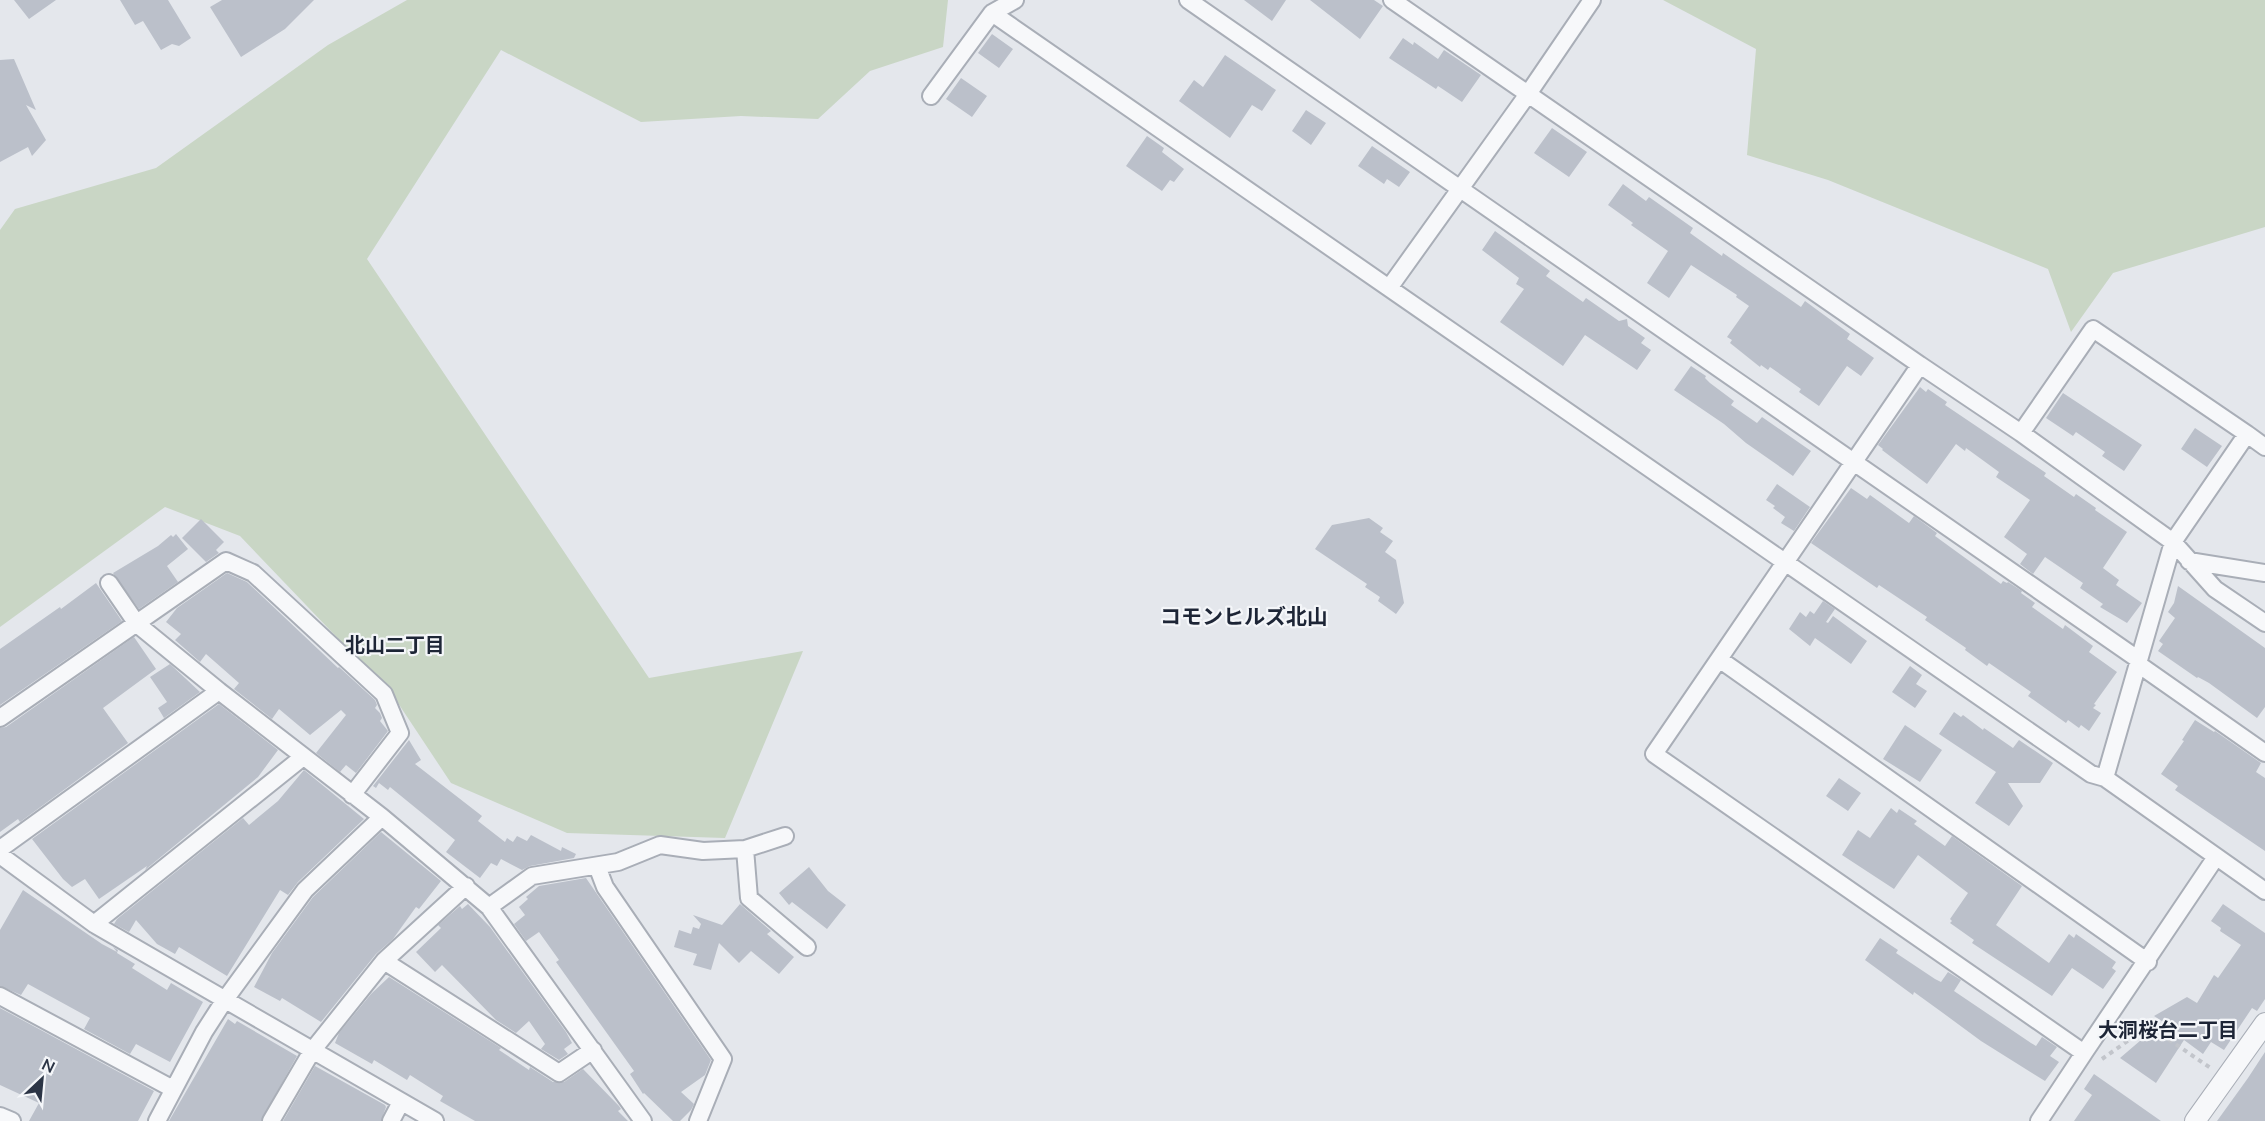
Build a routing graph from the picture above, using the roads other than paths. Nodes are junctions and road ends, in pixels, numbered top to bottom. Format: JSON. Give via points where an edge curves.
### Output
{"nodes":[{"id":1,"x":1015,"y":0,"type":"edge"},
{"id":2,"x":1188,"y":0,"type":"edge"},
{"id":3,"x":1392,"y":0,"type":"edge"},
{"id":4,"x":1592,"y":0,"type":"edge"},
{"id":5,"x":992,"y":13,"type":"junction"},
{"id":6,"x":1528,"y":94,"type":"junction"},
{"id":7,"x":931,"y":96,"type":"dead end"},
{"id":8,"x":1460,"y":189,"type":"junction"},
{"id":9,"x":1389,"y":288,"type":"junction"},
{"id":10,"x":1920,"y":365,"type":"junction"},
{"id":11,"x":2021,"y":433,"type":"junction"},
{"id":12,"x":2247,"y":435,"type":"junction"},
{"id":13,"x":2265,"y":447,"type":"edge"},
{"id":14,"x":1854,"y":462,"type":"junction"},
{"id":15,"x":2173,"y":542,"type":"junction"},
{"id":16,"x":2189,"y":561,"type":"junction"},
{"id":17,"x":1785,"y":563,"type":"junction"},
{"id":18,"x":2265,"y":573,"type":"edge"},
{"id":19,"x":109,"y":583,"type":"dead end"},
{"id":20,"x":2265,"y":623,"type":"edge"},
{"id":21,"x":137,"y":624,"type":"junction"},
{"id":22,"x":1719,"y":659,"type":"junction"},
{"id":23,"x":2139,"y":662,"type":"junction"},
{"id":24,"x":219,"y":691,"type":"junction"},
{"id":25,"x":0,"y":718,"type":"edge"},
{"id":26,"x":2265,"y":753,"type":"edge"},
{"id":27,"x":303,"y":757,"type":"junction"},
{"id":28,"x":2106,"y":778,"type":"junction"},
{"id":29,"x":352,"y":795,"type":"junction"},
{"id":30,"x":382,"y":817,"type":"junction"},
{"id":31,"x":785,"y":836,"type":"dead end"},
{"id":32,"x":0,"y":849,"type":"edge"},
{"id":33,"x":745,"y":849,"type":"junction"},
{"id":34,"x":0,"y":855,"type":"edge"},
{"id":35,"x":2216,"y":857,"type":"junction"},
{"id":36,"x":597,"y":866,"type":"junction"},
{"id":37,"x":466,"y":886,"type":"junction"},
{"id":38,"x":2265,"y":891,"type":"edge"},
{"id":39,"x":489,"y":907,"type":"junction"},
{"id":40,"x":94,"y":924,"type":"junction"},
{"id":41,"x":807,"y":947,"type":"dead end"},
{"id":42,"x":384,"y":961,"type":"junction"},
{"id":43,"x":2148,"y":962,"type":"junction"},
{"id":44,"x":0,"y":996,"type":"edge"},
{"id":45,"x":224,"y":1001,"type":"junction"},
{"id":46,"x":2265,"y":1023,"type":"edge"},
{"id":47,"x":593,"y":1050,"type":"junction"},
{"id":48,"x":312,"y":1051,"type":"junction"},
{"id":49,"x":2085,"y":1053,"type":"junction"},
{"id":50,"x":173,"y":1089,"type":"junction"},
{"id":51,"x":401,"y":1102,"type":"junction"},
{"id":52,"x":0,"y":1116,"type":"edge"},
{"id":53,"x":12,"y":1121,"type":"edge"},
{"id":54,"x":157,"y":1121,"type":"edge"},
{"id":55,"x":271,"y":1121,"type":"edge"},
{"id":56,"x":391,"y":1121,"type":"edge"},
{"id":57,"x":435,"y":1121,"type":"edge"},
{"id":58,"x":643,"y":1121,"type":"edge"},
{"id":59,"x":698,"y":1121,"type":"edge"},
{"id":60,"x":2039,"y":1121,"type":"edge"},
{"id":61,"x":2195,"y":1121,"type":"edge"}],
"edges":[{"from":1,"to":5,"type":"street"},
{"from":2,"to":8,"type":"street"},
{"from":3,"to":6,"type":"street"},
{"from":4,"to":6,"type":"street"},
{"from":5,"to":7,"type":"street"},
{"from":5,"to":9,"type":"street"},
{"from":6,"to":8,"type":"street"},
{"from":6,"to":10,"type":"street"},
{"from":8,"to":9,"type":"street"},
{"from":8,"to":14,"type":"street"},
{"from":9,"to":17,"type":"street"},
{"from":10,"to":11,"type":"street"},
{"from":10,"to":14,"type":"street"},
{"from":11,"to":12,"type":"street","via":[[2093,329]]},
{"from":11,"to":15,"type":"street"},
{"from":12,"to":13,"type":"street"},
{"from":12,"to":15,"type":"street"},
{"from":14,"to":17,"type":"street"},
{"from":14,"to":23,"type":"street"},
{"from":15,"to":16,"type":"street"},
{"from":15,"to":23,"type":"street"},
{"from":16,"to":18,"type":"street"},
{"from":16,"to":20,"type":"street","via":[[2215,589]]},
{"from":17,"to":22,"type":"street"},
{"from":17,"to":28,"type":"street","via":[[2091,774]]},
{"from":19,"to":21,"type":"street"},
{"from":21,"to":24,"type":"street"},
{"from":21,"to":25,"type":"street"},
{"from":21,"to":29,"type":"street","via":[[226,561],[253,573],[384,694],[400,733]]},
{"from":22,"to":43,"type":"street"},
{"from":22,"to":49,"type":"street","via":[[1654,754]]},
{"from":23,"to":26,"type":"street"},
{"from":23,"to":28,"type":"street"},
{"from":24,"to":27,"type":"street"},
{"from":24,"to":32,"type":"street"},
{"from":27,"to":29,"type":"street"},
{"from":27,"to":40,"type":"street"},
{"from":28,"to":35,"type":"street"},
{"from":29,"to":30,"type":"street"},
{"from":30,"to":37,"type":"street"},
{"from":30,"to":45,"type":"street","via":[[304,890]]},
{"from":31,"to":33,"type":"street"},
{"from":33,"to":36,"type":"street","via":[[703,851],[660,845]]},
{"from":33,"to":41,"type":"street","via":[[749,897]]},
{"from":34,"to":40,"type":"street"},
{"from":35,"to":38,"type":"street"},
{"from":35,"to":43,"type":"street"},
{"from":36,"to":39,"type":"street","via":[[532,876]]},
{"from":36,"to":59,"type":"street","via":[[605,887],[723,1059]]},
{"from":37,"to":39,"type":"street"},
{"from":37,"to":42,"type":"street"},
{"from":39,"to":47,"type":"street"},
{"from":40,"to":45,"type":"street"},
{"from":42,"to":47,"type":"street","via":[[559,1073]]},
{"from":42,"to":48,"type":"street"},
{"from":43,"to":49,"type":"street"},
{"from":44,"to":50,"type":"street"},
{"from":45,"to":48,"type":"street"},
{"from":45,"to":50,"type":"street"},
{"from":46,"to":61,"type":"street"},
{"from":47,"to":58,"type":"street"},
{"from":48,"to":51,"type":"street"},
{"from":48,"to":55,"type":"street"},
{"from":49,"to":60,"type":"street"},
{"from":50,"to":54,"type":"street"},
{"from":51,"to":56,"type":"street"},
{"from":51,"to":57,"type":"street"},
{"from":52,"to":53,"type":"street"}]}
